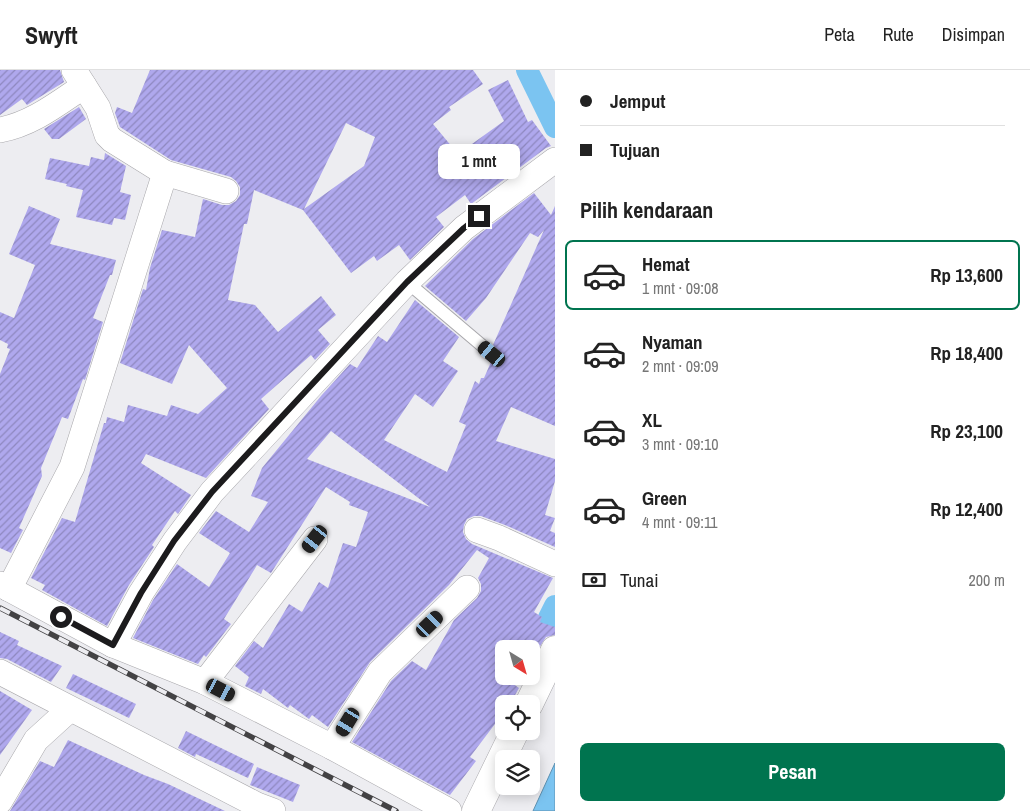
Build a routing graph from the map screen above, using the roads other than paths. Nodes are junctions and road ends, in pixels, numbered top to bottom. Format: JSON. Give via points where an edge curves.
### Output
{"nodes":[{"id":1,"x":79,"y":78,"type":"edge"},
{"id":2,"x":0,"y":130,"type":"edge"},
{"id":3,"x":555,"y":160,"type":"edge"},
{"id":4,"x":165,"y":173,"type":"junction"},
{"id":5,"x":226,"y":191,"type":"dead end"},
{"id":6,"x":407,"y":282,"type":"junction"},
{"id":7,"x":492,"y":354,"type":"dead end"},
{"id":8,"x":477,"y":530,"type":"dead end"},
{"id":9,"x":315,"y":539,"type":"dead end"},
{"id":10,"x":555,"y":564,"type":"edge"},
{"id":11,"x":4,"y":586,"type":"edge"},
{"id":12,"x":467,"y":588,"type":"dead end"},
{"id":13,"x":113,"y":645,"type":"junction"},
{"id":14,"x":555,"y":650,"type":"edge"},
{"id":15,"x":0,"y":672,"type":"edge"},
{"id":16,"x":205,"y":682,"type":"junction"},
{"id":17,"x":533,"y":695,"type":"edge"},
{"id":18,"x":70,"y":709,"type":"junction"},
{"id":19,"x":511,"y":740,"type":"edge"},
{"id":20,"x":332,"y":747,"type":"junction"},
{"id":21,"x":0,"y":801,"type":"edge"},
{"id":22,"x":273,"y":811,"type":"edge"},
{"id":23,"x":449,"y":811,"type":"edge"},
{"id":24,"x":476,"y":811,"type":"edge"}],
"edges":[{"from":1,"to":2,"type":"street","via":[[30,122]]},
{"from":1,"to":4,"type":"street","via":[[98,108],[107,135]]},
{"from":3,"to":6,"type":"street","via":[[464,228]]},
{"from":4,"to":5,"type":"street"},
{"from":4,"to":11,"type":"street","via":[[72,467]]},
{"from":6,"to":7,"type":"lane"},
{"from":6,"to":13,"type":"street","via":[[212,492],[174,541]]},
{"from":8,"to":10,"type":"street"},
{"from":9,"to":16,"type":"street"},
{"from":11,"to":13,"type":"street"},
{"from":12,"to":20,"type":"street","via":[[380,672]]},
{"from":13,"to":16,"type":"street"},
{"from":14,"to":17,"type":"street"},
{"from":15,"to":18,"type":"street"},
{"from":16,"to":20,"type":"street"},
{"from":18,"to":21,"type":"street","via":[[36,740]]},
{"from":18,"to":22,"type":"street"},
{"from":19,"to":24,"type":"street"},
{"from":20,"to":23,"type":"street"}]}
